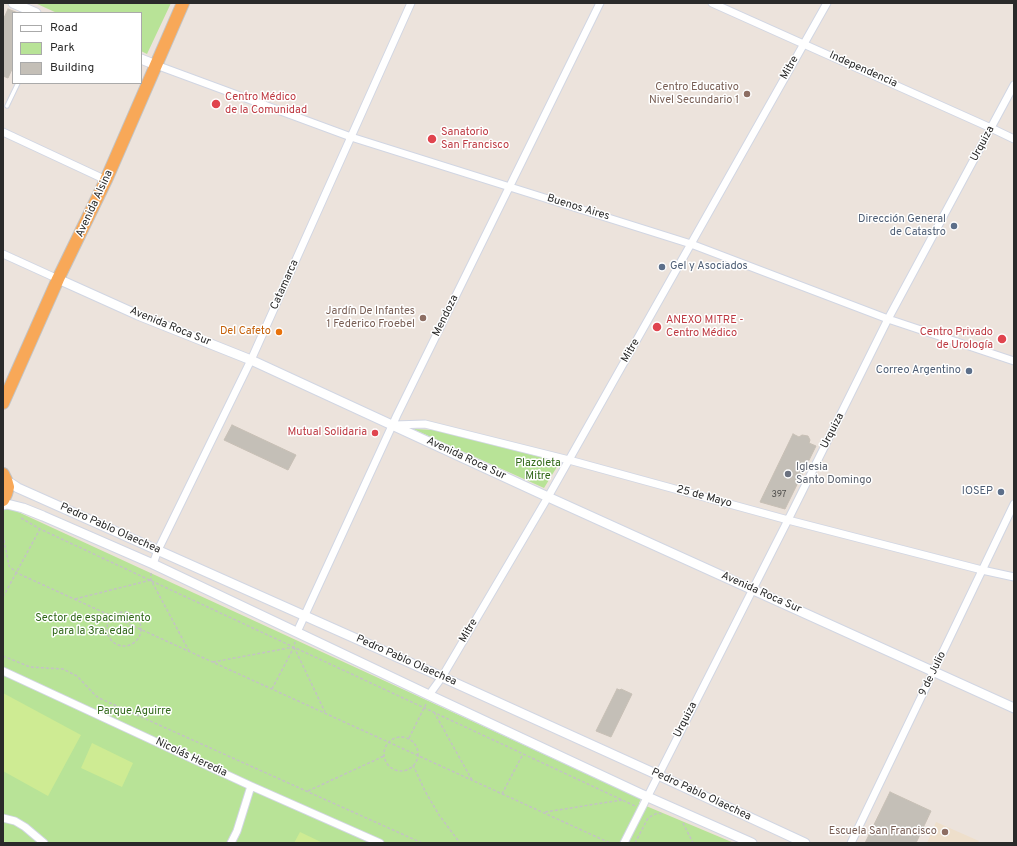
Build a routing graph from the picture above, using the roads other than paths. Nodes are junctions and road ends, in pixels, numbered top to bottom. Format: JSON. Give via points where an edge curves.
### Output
{"nodes":[{"id":1,"x":13,"y":3,"type":"edge"},
{"id":2,"x":183,"y":3,"type":"edge"},
{"id":3,"x":411,"y":3,"type":"edge"},
{"id":4,"x":600,"y":3,"type":"edge"},
{"id":5,"x":712,"y":3,"type":"edge"},
{"id":6,"x":827,"y":3,"type":"edge"},
{"id":7,"x":34,"y":12,"type":"edge"},
{"id":8,"x":804,"y":43,"type":"junction"},
{"id":9,"x":142,"y":59,"type":"edge"},
{"id":10,"x":156,"y":65,"type":"junction"},
{"id":11,"x":18,"y":84,"type":"edge"},
{"id":12,"x":1014,"y":85,"type":"edge"},
{"id":13,"x":7,"y":106,"type":"dead end"},
{"id":14,"x":991,"y":128,"type":"junction"},
{"id":15,"x":3,"y":132,"type":"edge"},
{"id":16,"x":351,"y":137,"type":"junction"},
{"id":17,"x":1014,"y":139,"type":"edge"},
{"id":18,"x":106,"y":180,"type":"junction"},
{"id":19,"x":509,"y":187,"type":"junction"},
{"id":20,"x":691,"y":244,"type":"junction"},
{"id":21,"x":3,"y":254,"type":"edge"},
{"id":22,"x":58,"y":279,"type":"junction"},
{"id":23,"x":888,"y":320,"type":"junction"},
{"id":24,"x":251,"y":360,"type":"junction"},
{"id":25,"x":1014,"y":361,"type":"edge"},
{"id":26,"x":3,"y":403,"type":"edge"},
{"id":27,"x":393,"y":425,"type":"junction"},
{"id":28,"x":569,"y":460,"type":"junction"},
{"id":29,"x":5,"y":477,"type":"edge"},
{"id":30,"x":548,"y":497,"type":"junction"},
{"id":31,"x":3,"y":500,"type":"edge"},
{"id":32,"x":3,"y":504,"type":"edge"},
{"id":33,"x":1014,"y":504,"type":"edge"},
{"id":34,"x":788,"y":520,"type":"junction"},
{"id":35,"x":158,"y":550,"type":"junction"},
{"id":36,"x":153,"y":564,"type":"junction"},
{"id":37,"x":982,"y":570,"type":"junction"},
{"id":38,"x":1014,"y":577,"type":"edge"},
{"id":39,"x":752,"y":589,"type":"junction"},
{"id":40,"x":305,"y":615,"type":"junction"},
{"id":41,"x":298,"y":632,"type":"junction"},
{"id":42,"x":3,"y":671,"type":"edge"},
{"id":43,"x":934,"y":672,"type":"junction"},
{"id":44,"x":442,"y":677,"type":"junction"},
{"id":45,"x":429,"y":695,"type":"junction"},
{"id":46,"x":1014,"y":708,"type":"edge"},
{"id":47,"x":658,"y":775,"type":"junction"},
{"id":48,"x":251,"y":786,"type":"junction"},
{"id":49,"x":647,"y":797,"type":"junction"},
{"id":50,"x":3,"y":818,"type":"edge"},
{"id":51,"x":44,"y":843,"type":"edge"},
{"id":52,"x":231,"y":843,"type":"edge"},
{"id":53,"x":380,"y":843,"type":"edge"},
{"id":54,"x":624,"y":843,"type":"edge"},
{"id":55,"x":752,"y":843,"type":"edge"},
{"id":56,"x":805,"y":843,"type":"edge"},
{"id":57,"x":850,"y":843,"type":"edge"}],
"edges":[{"from":1,"to":7,"type":"street"},
{"from":2,"to":10,"type":"highway","name":"Avenida Alsina"},
{"from":3,"to":16,"type":"street","name":"Catamarca"},
{"from":4,"to":19,"type":"street","name":"Mendoza"},
{"from":5,"to":8,"type":"street","name":"Independencia"},
{"from":6,"to":8,"type":"street","name":"Mitre"},
{"from":8,"to":14,"type":"street","name":"Independencia"},
{"from":8,"to":20,"type":"street","name":"Mitre"},
{"from":9,"to":10,"type":"street","name":"Buenos Aires"},
{"from":10,"to":16,"type":"street","name":"Buenos Aires"},
{"from":10,"to":18,"type":"highway","name":"Avenida Alsina"},
{"from":11,"to":13,"type":"lane"},
{"from":12,"to":14,"type":"street","name":"Urquiza"},
{"from":14,"to":17,"type":"street","name":"Independencia"},
{"from":14,"to":23,"type":"street","name":"Urquiza"},
{"from":15,"to":18,"type":"street"},
{"from":16,"to":19,"type":"street","name":"Buenos Aires"},
{"from":16,"to":24,"type":"street","name":"Catamarca"},
{"from":18,"to":22,"type":"highway","name":"Avenida Alsina"},
{"from":19,"to":20,"type":"street","name":"Buenos Aires"},
{"from":19,"to":27,"type":"street","name":"Mendoza"},
{"from":20,"to":23,"type":"street","name":"Buenos Aires"},
{"from":20,"to":28,"type":"street","name":"Mitre"},
{"from":21,"to":22,"type":"street","name":"Avenida Roca Sur"},
{"from":22,"to":24,"type":"street","name":"Avenida Roca Sur","via":[[138,315]]},
{"from":22,"to":26,"type":"highway","name":"Avenida Alsina"},
{"from":23,"to":25,"type":"street","name":"Buenos Aires"},
{"from":23,"to":34,"type":"street","name":"Urquiza"},
{"from":24,"to":27,"type":"street","name":"Avenida Roca Sur"},
{"from":24,"to":35,"type":"street","name":"Catamarca"},
{"from":27,"to":28,"type":"street","name":"25 de Mayo","via":[[425,424]]},
{"from":27,"to":30,"type":"street","name":"Avenida Roca Sur"},
{"from":27,"to":40,"type":"street","name":"Mendoza"},
{"from":28,"to":30,"type":"street","name":"Mitre"},
{"from":28,"to":34,"type":"street","name":"25 de Mayo"},
{"from":29,"to":31,"type":"highway","via":[[8,487]]},
{"from":29,"to":35,"type":"street","name":"Pedro Pablo Olaechea","via":[[18,488]]},
{"from":30,"to":39,"type":"street","name":"Avenida Roca Sur"},
{"from":30,"to":44,"type":"street","name":"Mitre"},
{"from":32,"to":36,"type":"street","name":"Pedro Pablo Olaechea","via":[[23,508]]},
{"from":33,"to":37,"type":"street","name":"9 de Julio"},
{"from":34,"to":37,"type":"street","name":"25 de Mayo"},
{"from":34,"to":39,"type":"street","name":"Urquiza"},
{"from":35,"to":36,"type":"street","name":"Catamarca"},
{"from":35,"to":40,"type":"street","name":"Pedro Pablo Olaechea"},
{"from":36,"to":41,"type":"street","name":"Pedro Pablo Olaechea"},
{"from":37,"to":38,"type":"street","name":"25 de Mayo"},
{"from":37,"to":43,"type":"street","name":"9 de Julio"},
{"from":39,"to":43,"type":"street","name":"Avenida Roca Sur"},
{"from":39,"to":47,"type":"street","name":"Urquiza"},
{"from":40,"to":41,"type":"street","name":"Mendoza"},
{"from":40,"to":44,"type":"street","name":"Pedro Pablo Olaechea"},
{"from":41,"to":45,"type":"street","name":"Pedro Pablo Olaechea"},
{"from":42,"to":48,"type":"street","name":"Nicolás Heredia"},
{"from":43,"to":46,"type":"street","name":"Avenida Roca Sur"},
{"from":43,"to":57,"type":"street","name":"9 de Julio"},
{"from":44,"to":45,"type":"street","name":"Mitre"},
{"from":44,"to":47,"type":"street","name":"Pedro Pablo Olaechea"},
{"from":45,"to":49,"type":"street","name":"Pedro Pablo Olaechea"},
{"from":47,"to":49,"type":"street","name":"Urquiza"},
{"from":47,"to":56,"type":"street","name":"Pedro Pablo Olaechea"},
{"from":48,"to":52,"type":"street"},
{"from":48,"to":53,"type":"street","name":"Nicolás Heredia"},
{"from":49,"to":54,"type":"street","name":"Urquiza"},
{"from":49,"to":55,"type":"street","name":"Pedro Pablo Olaechea"},
{"from":50,"to":51,"type":"street","via":[[25,827]]}]}
